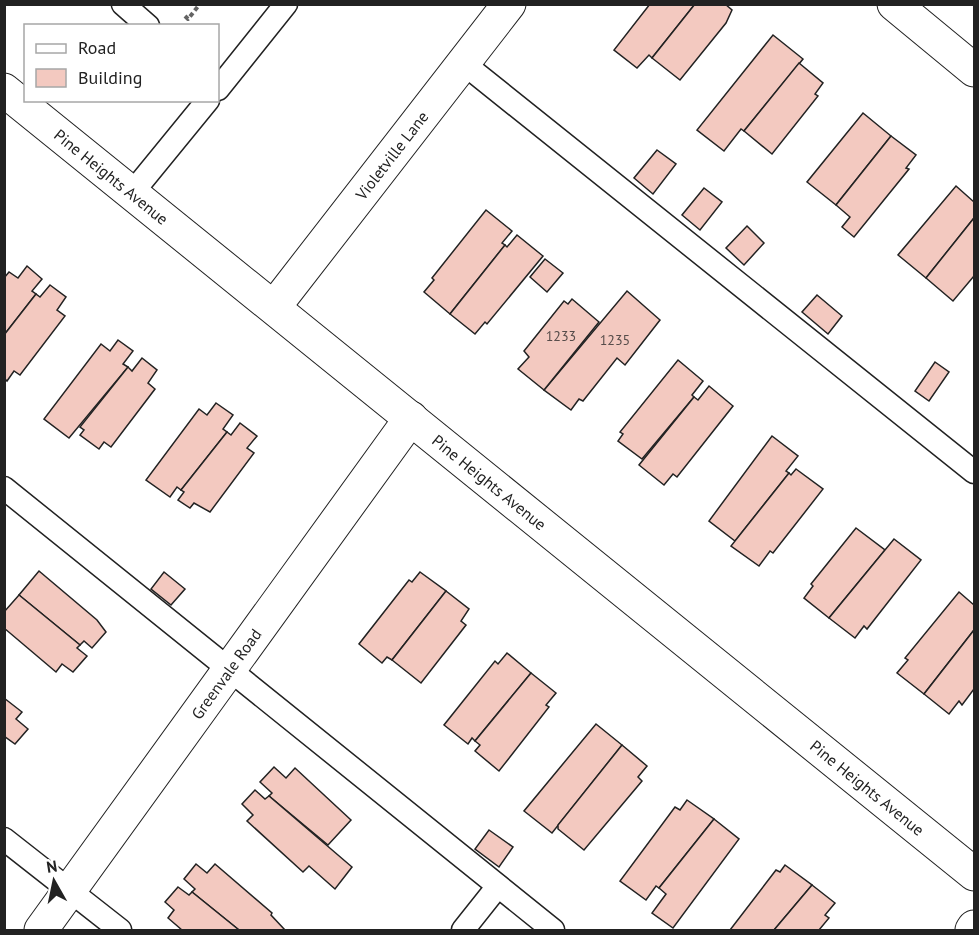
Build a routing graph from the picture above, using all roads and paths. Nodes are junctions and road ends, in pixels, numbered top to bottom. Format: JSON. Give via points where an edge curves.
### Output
{"nodes":[{"id":1,"x":123,"y":4,"type":"edge"},
{"id":2,"x":200,"y":4,"type":"edge"},
{"id":3,"x":286,"y":4,"type":"edge"},
{"id":4,"x":510,"y":4,"type":"edge"},
{"id":5,"x":894,"y":4,"type":"edge"},
{"id":6,"x":179,"y":12,"type":"dead end"},
{"id":7,"x":146,"y":24,"type":"edge"},
{"id":8,"x":463,"y":63,"type":"junction"},
{"id":9,"x":975,"y":70,"type":"edge"},
{"id":10,"x":219,"y":85,"type":"edge"},
{"id":11,"x":4,"y":90,"type":"edge"},
{"id":12,"x":206,"y":102,"type":"edge"},
{"id":13,"x":132,"y":193,"type":"junction"},
{"id":14,"x":274,"y":307,"type":"junction"},
{"id":15,"x":411,"y":418,"type":"junction"},
{"id":16,"x":975,"y":472,"type":"edge"},
{"id":17,"x":4,"y":488,"type":"edge"},
{"id":18,"x":231,"y":668,"type":"junction"},
{"id":19,"x":4,"y":839,"type":"edge"},
{"id":20,"x":975,"y":873,"type":"edge"},
{"id":21,"x":498,"y":886,"type":"junction"},
{"id":22,"x":70,"y":891,"type":"junction"},
{"id":23,"x":42,"y":930,"type":"edge"},
{"id":24,"x":120,"y":930,"type":"edge"},
{"id":25,"x":464,"y":930,"type":"edge"},
{"id":26,"x":553,"y":930,"type":"edge"}],
"edges":[{"from":1,"to":7,"type":"lane"},
{"from":2,"to":6,"type":"path","via":[[188,19]]},
{"from":3,"to":10,"type":"lane"},
{"from":4,"to":8,"type":"street","name":"Violetville Lane"},
{"from":5,"to":9,"type":"street"},
{"from":8,"to":14,"type":"street","name":"Violetville Lane"},
{"from":8,"to":16,"type":"lane"},
{"from":11,"to":13,"type":"street","name":"Pine Heights Avenue"},
{"from":12,"to":13,"type":"lane"},
{"from":13,"to":14,"type":"street","name":"Pine Heights Avenue"},
{"from":14,"to":15,"type":"street","name":"Pine Heights Avenue"},
{"from":15,"to":18,"type":"street","name":"Greenvale Road"},
{"from":15,"to":20,"type":"street","name":"Pine Heights Avenue"},
{"from":17,"to":18,"type":"lane"},
{"from":18,"to":21,"type":"lane"},
{"from":18,"to":22,"type":"street","name":"Greenvale Road"},
{"from":19,"to":22,"type":"lane"},
{"from":21,"to":25,"type":"lane"},
{"from":21,"to":26,"type":"lane"},
{"from":22,"to":23,"type":"street","name":"Greenvale Road"},
{"from":22,"to":24,"type":"lane"}]}
